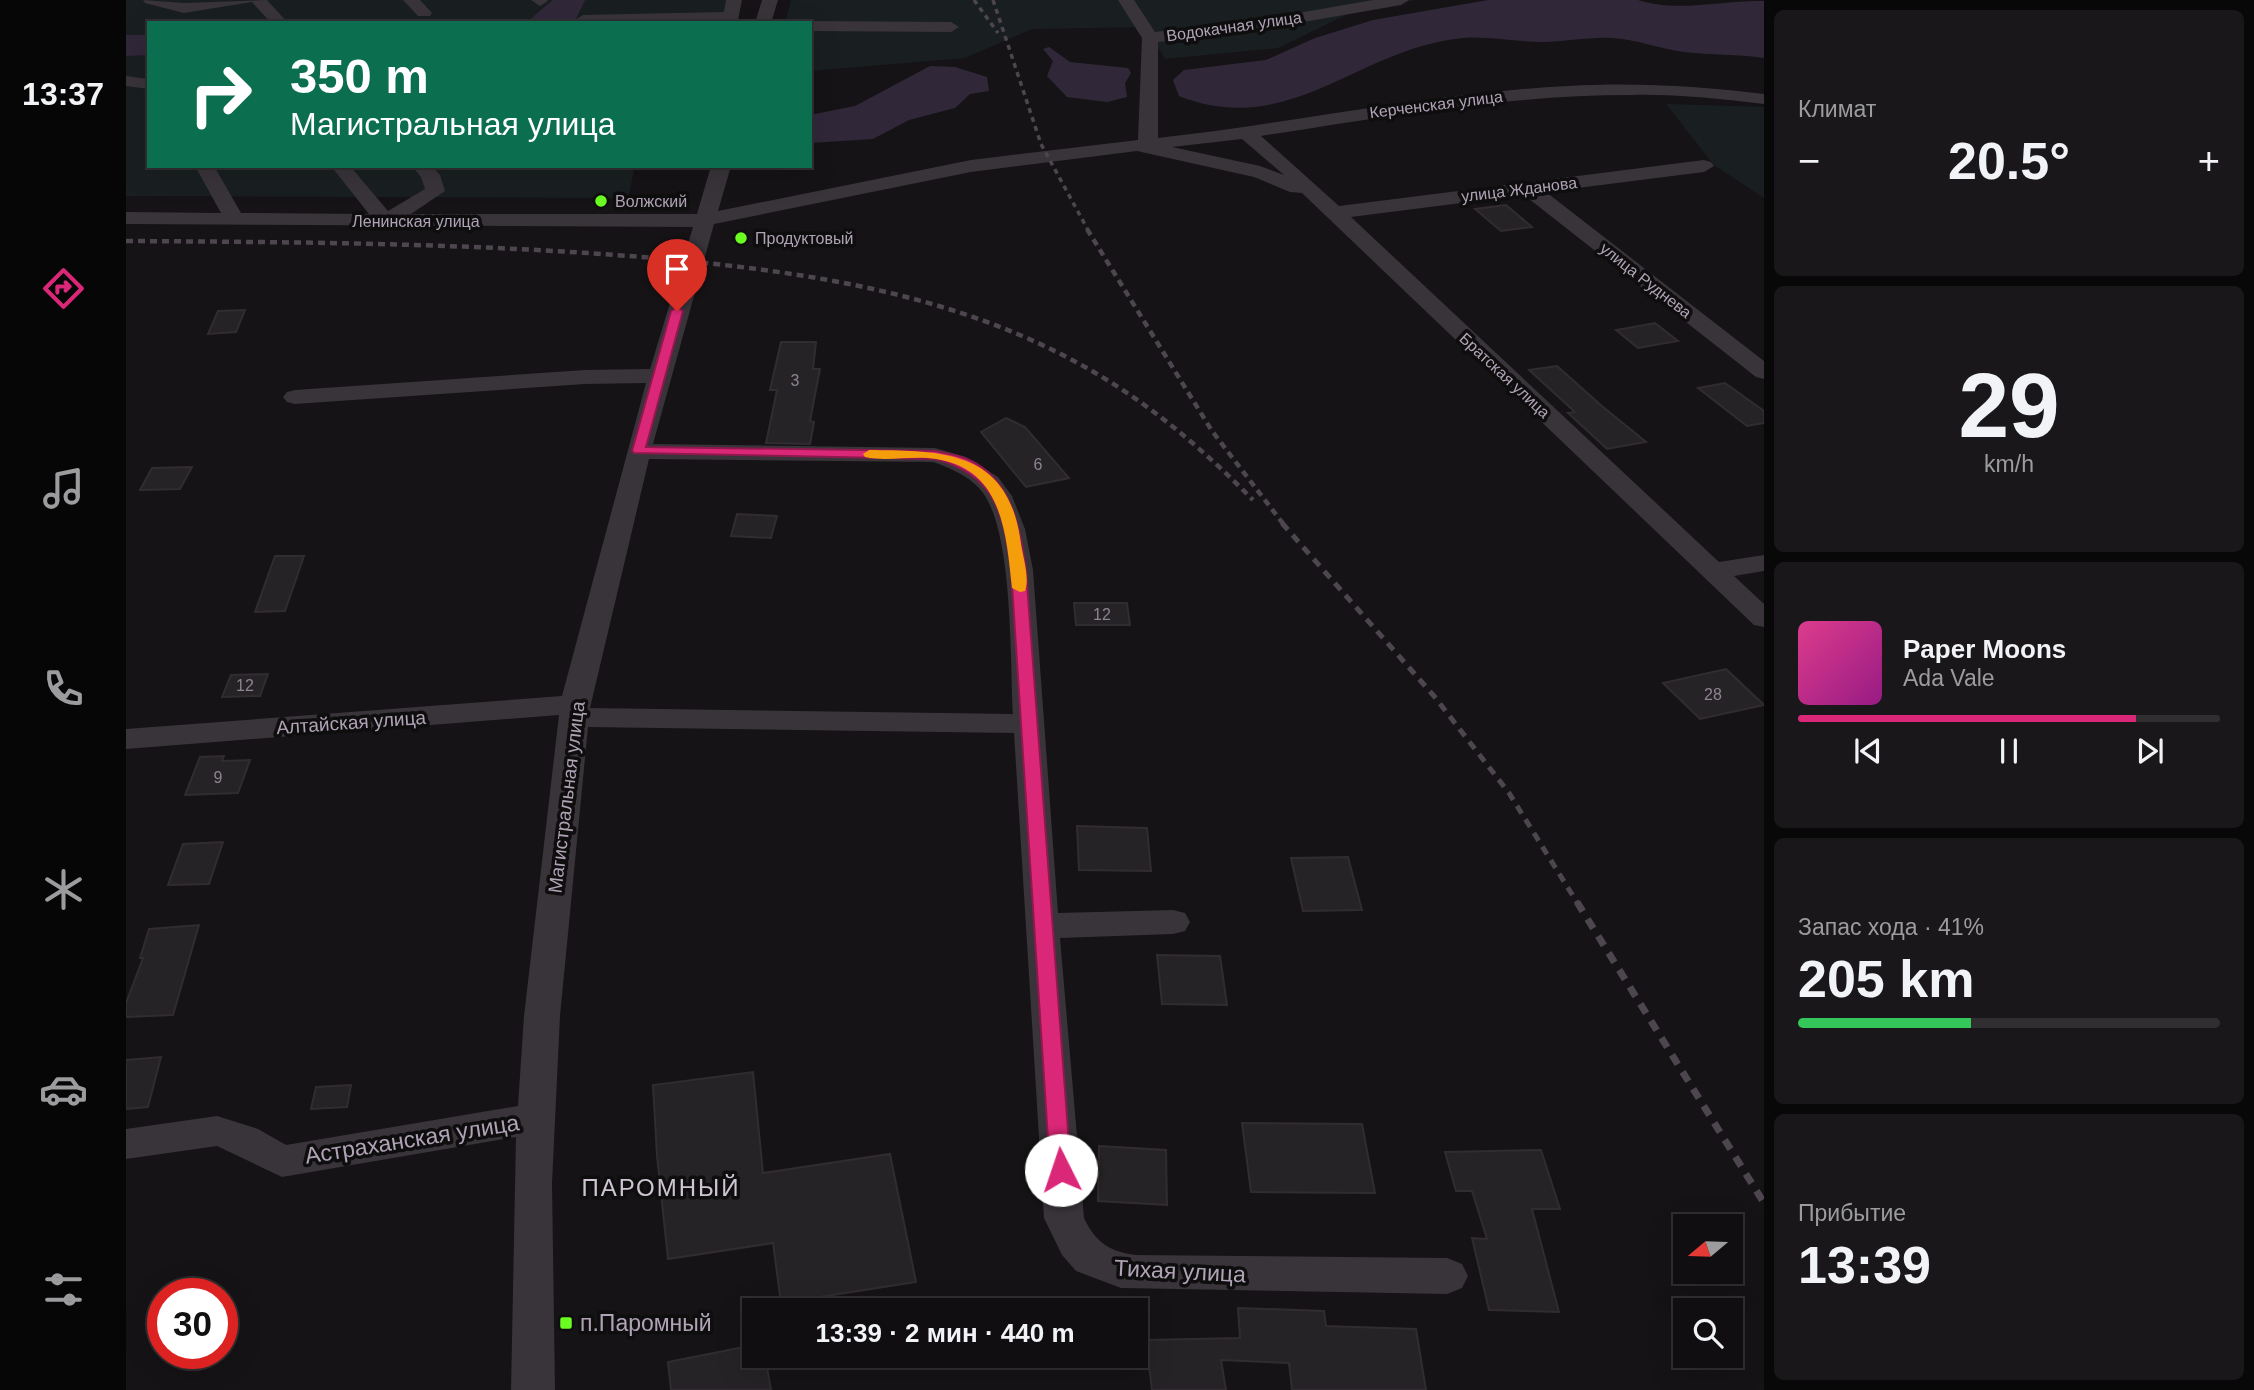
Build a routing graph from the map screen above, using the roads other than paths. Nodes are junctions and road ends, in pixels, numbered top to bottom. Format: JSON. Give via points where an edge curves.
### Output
{"nodes":[{"id":1,"x":152,"y":0,"type":"edge"},
{"id":2,"x":245,"y":0,"type":"edge"},
{"id":3,"x":258,"y":0,"type":"edge"},
{"id":4,"x":411,"y":0,"type":"edge"},
{"id":5,"x":734,"y":0,"type":"edge"},
{"id":6,"x":770,"y":0,"type":"edge"},
{"id":7,"x":1126,"y":0,"type":"edge"},
{"id":8,"x":1402,"y":0,"type":"edge"},
{"id":9,"x":1343,"y":4,"type":"edge"},
{"id":10,"x":424,"y":13,"type":"dead end"},
{"id":11,"x":583,"y":20,"type":"dead end"},
{"id":12,"x":278,"y":21,"type":"edge"},
{"id":13,"x":764,"y":21,"type":"edge"},
{"id":14,"x":812,"y":26,"type":"edge"},
{"id":15,"x":951,"y":27,"type":"dead end"},
{"id":16,"x":1150,"y":38,"type":"junction"},
{"id":17,"x":1764,"y":99,"type":"edge"},
{"id":18,"x":1245,"y":132,"type":"junction"},
{"id":19,"x":1143,"y":146,"type":"junction"},
{"id":20,"x":1110,"y":150,"type":"joint"},
{"id":21,"x":1704,"y":166,"type":"dead end"},
{"id":22,"x":205,"y":168,"type":"edge"},
{"id":23,"x":342,"y":168,"type":"edge"},
{"id":24,"x":720,"y":168,"type":"edge"},
{"id":25,"x":425,"y":170,"type":"edge"},
{"id":26,"x":1528,"y":188,"type":"junction"},
{"id":27,"x":1313,"y":195,"type":"junction"},
{"id":28,"x":1334,"y":213,"type":"junction"},
{"id":29,"x":126,"y":218,"type":"edge"},
{"id":30,"x":706,"y":219,"type":"junction"},
{"id":31,"x":236,"y":220,"type":"junction"},
{"id":32,"x":386,"y":221,"type":"junction"},
{"id":33,"x":1764,"y":372,"type":"edge"},
{"id":34,"x":659,"y":376,"type":"junction"},
{"id":35,"x":295,"y":397,"type":"dead end"},
{"id":36,"x":638,"y":451,"type":"junction"},
{"id":37,"x":1764,"y":563,"type":"edge"},
{"id":38,"x":1714,"y":571,"type":"junction"},
{"id":39,"x":1764,"y":619,"type":"edge"},
{"id":40,"x":575,"y":711,"type":"junction"},
{"id":41,"x":1028,"y":724,"type":"junction"},
{"id":42,"x":126,"y":739,"type":"edge"},
{"id":43,"x":1173,"y":922,"type":"dead end"},
{"id":44,"x":1042,"y":926,"type":"junction"},
{"id":45,"x":537,"y":1118,"type":"junction"},
{"id":46,"x":126,"y":1144,"type":"edge"},
{"id":47,"x":1447,"y":1276,"type":"dead end"},
{"id":48,"x":533,"y":1390,"type":"edge"}],
"edges":[{"from":1,"to":2,"type":"street","via":[[184,8]]},
{"from":3,"to":12,"type":"street"},
{"from":4,"to":10,"type":"street"},
{"from":5,"to":11,"type":"street","via":[[732,17]]},
{"from":6,"to":13,"type":"street"},
{"from":7,"to":16,"type":"street"},
{"from":8,"to":9,"type":"street","name":"Водокачная улица"},
{"from":9,"to":16,"type":"street","name":"Водокачная улица"},
{"from":14,"to":15,"type":"street"},
{"from":16,"to":19,"type":"street","via":[[1149,138]]},
{"from":17,"to":18,"type":"street","name":"Керченская улица","via":[[1649,89],[1507,94]]},
{"from":18,"to":19,"type":"street","name":"Керченская улица"},
{"from":18,"to":27,"type":"street","name":"Братская улица"},
{"from":19,"to":20,"type":"street","name":"Керченская улица"},
{"from":19,"to":27,"type":"street","via":[[1260,172]]},
{"from":20,"to":30,"type":"street","name":"Ленинская улица","via":[[971,166]]},
{"from":21,"to":26,"type":"street","name":"улица Жданова"},
{"from":22,"to":31,"type":"street"},
{"from":23,"to":32,"type":"street"},
{"from":24,"to":30,"type":"street","name":"Магистральная улица"},
{"from":25,"to":32,"type":"street","via":[[435,191]]},
{"from":26,"to":28,"type":"street","name":"улица Жданова"},
{"from":26,"to":33,"type":"street","name":"улица Руднева"},
{"from":27,"to":28,"type":"street","name":"Братская улица"},
{"from":28,"to":38,"type":"street","name":"Братская улица"},
{"from":29,"to":31,"type":"street","name":"Ленинская улица"},
{"from":30,"to":32,"type":"street","name":"Ленинская улица"},
{"from":30,"to":34,"type":"street","name":"Магистральная улица"},
{"from":31,"to":32,"type":"street","name":"Ленинская улица"},
{"from":34,"to":35,"type":"street"},
{"from":34,"to":36,"type":"street","name":"Магистральная улица"},
{"from":36,"to":40,"type":"street","name":"Магистральная улица"},
{"from":36,"to":41,"type":"street","name":"Тихая улица","via":[[935,455],[964,462],[997,492],[1011,520],[1019,570]]},
{"from":37,"to":38,"type":"street"},
{"from":38,"to":39,"type":"street","name":"Братская улица"},
{"from":40,"to":41,"type":"street","name":"Алтайская улица"},
{"from":40,"to":42,"type":"street","name":"Алтайская улица"},
{"from":40,"to":45,"type":"street","name":"Магистральная улица","via":[[542,1016]]},
{"from":41,"to":44,"type":"street","name":"Тихая улица"},
{"from":43,"to":44,"type":"street"},
{"from":44,"to":47,"type":"street","name":"Тихая улица","via":[[1064,1218],[1087,1258],[1107,1269],[1136,1273]]},
{"from":45,"to":46,"type":"street","name":"Астраханская улица","via":[[282,1161],[217,1131]]},
{"from":45,"to":48,"type":"street","name":"Магистральная улица","via":[[532,1184]]}]}
